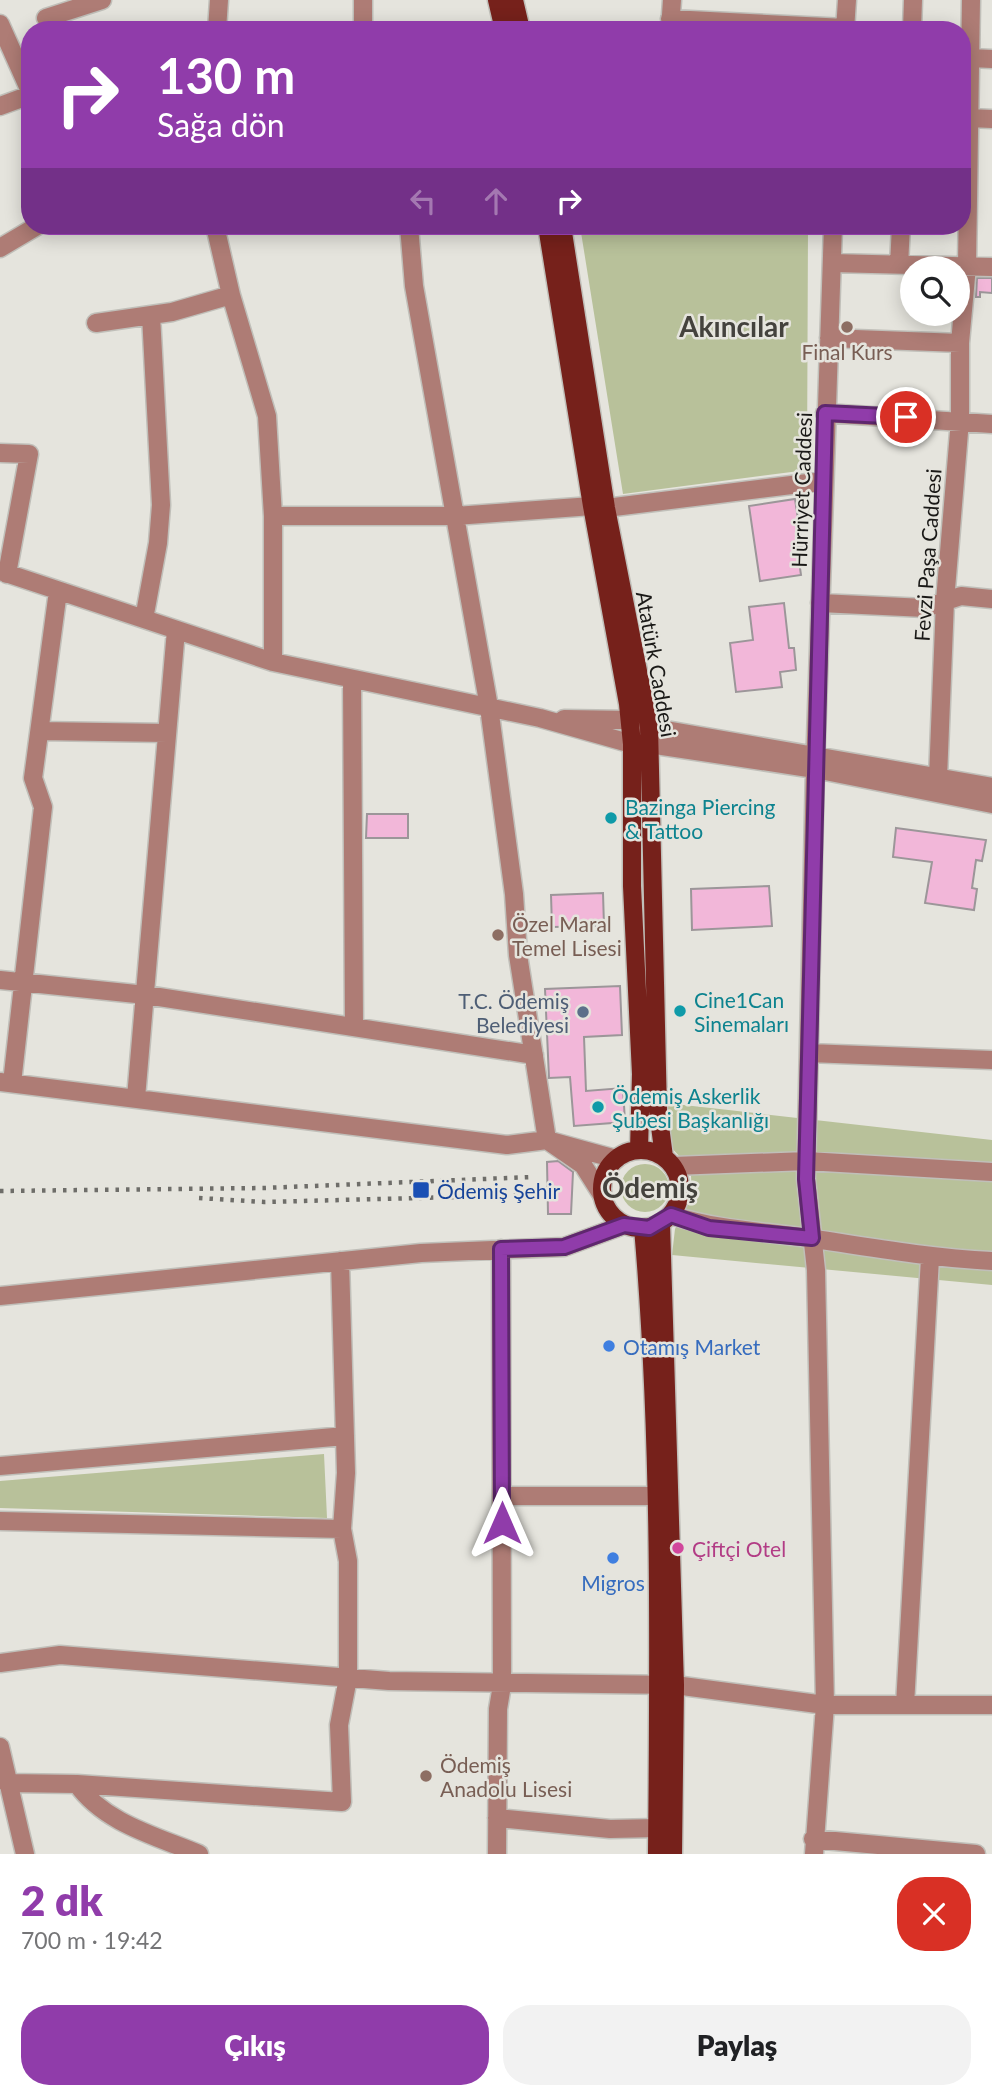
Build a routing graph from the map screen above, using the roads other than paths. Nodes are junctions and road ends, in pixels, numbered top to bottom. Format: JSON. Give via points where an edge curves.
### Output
{"nodes":[{"id":1,"x":102,"y":0,"type":"edge"},
{"id":2,"x":219,"y":0,"type":"edge"},
{"id":3,"x":363,"y":0,"type":"edge"},
{"id":4,"x":497,"y":0,"type":"edge"},
{"id":5,"x":514,"y":0,"type":"edge"},
{"id":6,"x":672,"y":0,"type":"edge"},
{"id":7,"x":847,"y":0,"type":"edge"},
{"id":8,"x":913,"y":0,"type":"edge"},
{"id":9,"x":971,"y":0,"type":"edge"},
{"id":10,"x":46,"y":18,"type":"dead end"},
{"id":11,"x":218,"y":21,"type":"edge"},
{"id":12,"x":363,"y":21,"type":"edge"},
{"id":13,"x":502,"y":21,"type":"edge"},
{"id":14,"x":519,"y":21,"type":"edge"},
{"id":15,"x":670,"y":21,"type":"edge"},
{"id":16,"x":846,"y":21,"type":"edge"},
{"id":17,"x":912,"y":21,"type":"edge"},
{"id":18,"x":0,"y":24,"type":"edge"},
{"id":19,"x":971,"y":58,"type":"joint"},
{"id":20,"x":992,"y":59,"type":"edge"},
{"id":21,"x":21,"y":72,"type":"edge"},
{"id":22,"x":21,"y":97,"type":"edge"},
{"id":23,"x":0,"y":106,"type":"edge"},
{"id":24,"x":971,"y":118,"type":"edge"},
{"id":25,"x":992,"y":119,"type":"edge"},
{"id":26,"x":22,"y":235,"type":"edge"},
{"id":27,"x":217,"y":235,"type":"edge"},
{"id":28,"x":410,"y":235,"type":"edge"},
{"id":29,"x":549,"y":235,"type":"edge"},
{"id":30,"x":563,"y":235,"type":"edge"},
{"id":31,"x":833,"y":235,"type":"edge"},
{"id":32,"x":901,"y":235,"type":"edge"},
{"id":33,"x":968,"y":235,"type":"edge"},
{"id":34,"x":0,"y":248,"type":"edge"},
{"id":35,"x":967,"y":256,"type":"edge"},
{"id":36,"x":832,"y":263,"type":"junction"},
{"id":37,"x":899,"y":265,"type":"joint"},
{"id":38,"x":970,"y":266,"type":"edge"},
{"id":39,"x":992,"y":267,"type":"edge"},
{"id":40,"x":231,"y":295,"type":"junction"},
{"id":41,"x":151,"y":315,"type":"junction"},
{"id":42,"x":96,"y":323,"type":"dead end"},
{"id":43,"x":963,"y":326,"type":"edge"},
{"id":44,"x":829,"y":338,"type":"junction"},
{"id":45,"x":960,"y":343,"type":"junction"},
{"id":46,"x":825,"y":413,"type":"junction"},
{"id":47,"x":960,"y":420,"type":"junction"},
{"id":48,"x":992,"y":424,"type":"edge"},
{"id":49,"x":0,"y":453,"type":"edge"},
{"id":50,"x":824,"y":481,"type":"junction"},
{"id":51,"x":599,"y":507,"type":"junction"},
{"id":52,"x":273,"y":516,"type":"junction"},
{"id":53,"x":455,"y":516,"type":"junction"},
{"id":54,"x":4,"y":573,"type":"edge"},
{"id":55,"x":58,"y":591,"type":"junction"},
{"id":56,"x":992,"y":599,"type":"edge"},
{"id":57,"x":945,"y":601,"type":"junction"},
{"id":58,"x":820,"y":603,"type":"junction"},
{"id":59,"x":144,"y":619,"type":"junction"},
{"id":60,"x":176,"y":629,"type":"junction"},
{"id":61,"x":273,"y":662,"type":"junction"},
{"id":62,"x":352,"y":679,"type":"junction"},
{"id":63,"x":489,"y":707,"type":"junction"},
{"id":64,"x":540,"y":718,"type":"junction"},
{"id":65,"x":630,"y":720,"type":"junction"},
{"id":66,"x":40,"y":731,"type":"junction"},
{"id":67,"x":167,"y":733,"type":"junction"},
{"id":68,"x":643,"y":738,"type":"junction"},
{"id":69,"x":815,"y":763,"type":"junction"},
{"id":70,"x":938,"y":778,"type":"junction"},
{"id":71,"x":992,"y":787,"type":"edge"},
{"id":72,"x":992,"y":804,"type":"edge"},
{"id":73,"x":0,"y":980,"type":"edge"},
{"id":74,"x":23,"y":983,"type":"junction"},
{"id":75,"x":146,"y":995,"type":"junction"},
{"id":76,"x":354,"y":1027,"type":"junction"},
{"id":77,"x":809,"y":1054,"type":"junction"},
{"id":78,"x":534,"y":1055,"type":"junction"},
{"id":79,"x":992,"y":1060,"type":"edge"},
{"id":80,"x":6,"y":1082,"type":"edge"},
{"id":81,"x":136,"y":1098,"type":"junction"},
{"id":82,"x":547,"y":1140,"type":"junction"},
{"id":83,"x":639,"y":1150,"type":"junction"},
{"id":84,"x":615,"y":1159,"type":"junction"},
{"id":85,"x":807,"y":1161,"type":"junction"},
{"id":86,"x":669,"y":1162,"type":"junction"},
{"id":87,"x":992,"y":1172,"type":"edge"},
{"id":88,"x":603,"y":1195,"type":"junction"},
{"id":89,"x":666,"y":1219,"type":"junction"},
{"id":90,"x":624,"y":1225,"type":"junction"},
{"id":91,"x":643,"y":1228,"type":"junction"},
{"id":92,"x":812,"y":1238,"type":"junction"},
{"id":93,"x":501,"y":1249,"type":"junction"},
{"id":94,"x":930,"y":1258,"type":"junction"},
{"id":95,"x":340,"y":1261,"type":"junction"},
{"id":96,"x":992,"y":1261,"type":"edge"},
{"id":97,"x":0,"y":1296,"type":"edge"},
{"id":98,"x":345,"y":1436,"type":"junction"},
{"id":99,"x":0,"y":1466,"type":"edge"},
{"id":100,"x":502,"y":1496,"type":"junction"},
{"id":101,"x":654,"y":1496,"type":"junction"},
{"id":102,"x":0,"y":1521,"type":"edge"},
{"id":103,"x":342,"y":1529,"type":"junction"},
{"id":104,"x":0,"y":1663,"type":"edge"},
{"id":105,"x":348,"y":1678,"type":"junction"},
{"id":106,"x":502,"y":1685,"type":"junction"},
{"id":107,"x":667,"y":1685,"type":"junction"},
{"id":108,"x":825,"y":1705,"type":"junction"},
{"id":109,"x":905,"y":1705,"type":"junction"},
{"id":110,"x":992,"y":1705,"type":"edge"},
{"id":111,"x":0,"y":1747,"type":"edge"},
{"id":112,"x":7,"y":1783,"type":"junction"},
{"id":113,"x":77,"y":1784,"type":"junction"},
{"id":114,"x":497,"y":1818,"type":"junction"},
{"id":115,"x":658,"y":1828,"type":"junction"},
{"id":116,"x":814,"y":1846,"type":"edge"},
{"id":117,"x":25,"y":1854,"type":"edge"},
{"id":118,"x":199,"y":1854,"type":"edge"},
{"id":119,"x":497,"y":1854,"type":"edge"},
{"id":120,"x":657,"y":1854,"type":"edge"},
{"id":121,"x":673,"y":1854,"type":"edge"},
{"id":122,"x":976,"y":1854,"type":"edge"}],
"edges":[{"from":1,"to":10,"type":"street"},
{"from":2,"to":11,"type":"street"},
{"from":3,"to":12,"type":"street"},
{"from":4,"to":13,"type":"main road"},
{"from":5,"to":14,"type":"main road"},
{"from":6,"to":15,"type":"street"},
{"from":7,"to":16,"type":"street"},
{"from":8,"to":17,"type":"street"},
{"from":9,"to":19,"type":"street","name":"Fevzi Paşa Caddesi"},
{"from":18,"to":21,"type":"street"},
{"from":19,"to":20,"type":"street"},
{"from":22,"to":23,"type":"street"},
{"from":24,"to":25,"type":"street"},
{"from":26,"to":34,"type":"street"},
{"from":27,"to":40,"type":"street"},
{"from":28,"to":53,"type":"street","via":[[414,286]]},
{"from":29,"to":51,"type":"main road","name":"Atatürk Caddesi"},
{"from":30,"to":51,"type":"main road","name":"Atatürk Caddesi"},
{"from":31,"to":36,"type":"street","name":"Hürriyet Caddesi"},
{"from":32,"to":37,"type":"street"},
{"from":33,"to":35,"type":"street","name":"Fevzi Paşa Caddesi"},
{"from":36,"to":37,"type":"street"},
{"from":36,"to":44,"type":"street","name":"Hürriyet Caddesi"},
{"from":38,"to":39,"type":"street"},
{"from":40,"to":41,"type":"street"},
{"from":40,"to":52,"type":"street","via":[[267,416]]},
{"from":41,"to":42,"type":"street"},
{"from":41,"to":59,"type":"street","via":[[161,505]]},
{"from":43,"to":45,"type":"street","name":"Fevzi Paşa Caddesi"},
{"from":44,"to":45,"type":"street"},
{"from":44,"to":46,"type":"street","name":"Hürriyet Caddesi"},
{"from":45,"to":47,"type":"street","name":"Fevzi Paşa Caddesi"},
{"from":46,"to":47,"type":"street"},
{"from":46,"to":50,"type":"street","name":"Hürriyet Caddesi"},
{"from":47,"to":48,"type":"street"},
{"from":47,"to":57,"type":"street","name":"Fevzi Paşa Caddesi"},
{"from":49,"to":54,"type":"street","via":[[29,454]]},
{"from":50,"to":51,"type":"street"},
{"from":50,"to":58,"type":"street","name":"Hürriyet Caddesi"},
{"from":51,"to":53,"type":"street"},
{"from":51,"to":65,"type":"main road","name":"Atatürk Caddesi"},
{"from":51,"to":68,"type":"main road","name":"Atatürk Caddesi"},
{"from":52,"to":53,"type":"street"},
{"from":52,"to":61,"type":"street"},
{"from":53,"to":63,"type":"street"},
{"from":54,"to":55,"type":"street"},
{"from":55,"to":59,"type":"street"},
{"from":55,"to":66,"type":"street"},
{"from":56,"to":57,"type":"street","via":[[961,596]]},
{"from":57,"to":58,"type":"street","via":[[925,608]]},
{"from":57,"to":70,"type":"street","name":"Fevzi Paşa Caddesi"},
{"from":58,"to":69,"type":"street","name":"Hürriyet Caddesi"},
{"from":59,"to":60,"type":"street"},
{"from":60,"to":61,"type":"street"},
{"from":60,"to":67,"type":"street"},
{"from":61,"to":62,"type":"street"},
{"from":62,"to":63,"type":"street"},
{"from":62,"to":76,"type":"street"},
{"from":63,"to":64,"type":"street"},
{"from":63,"to":78,"type":"street"},
{"from":64,"to":65,"type":"street"},
{"from":64,"to":68,"type":"street"},
{"from":65,"to":68,"type":"main road","name":"Atatürk Caddesi"},
{"from":66,"to":67,"type":"street"},
{"from":66,"to":74,"type":"street","via":[[33,778],[43,807]]},
{"from":67,"to":75,"type":"street"},
{"from":68,"to":69,"type":"street"},
{"from":68,"to":83,"type":"main road","name":"Atatürk Caddesi","via":[[632,886]]},
{"from":68,"to":86,"type":"main road","name":"Atatürk Caddesi","via":[[658,1111]]},
{"from":69,"to":70,"type":"street"},
{"from":69,"to":72,"type":"street"},
{"from":69,"to":77,"type":"street","name":"Hürriyet Caddesi"},
{"from":70,"to":71,"type":"street"},
{"from":73,"to":74,"type":"street"},
{"from":74,"to":75,"type":"street"},
{"from":74,"to":80,"type":"street"},
{"from":75,"to":76,"type":"street"},
{"from":75,"to":81,"type":"street"},
{"from":76,"to":78,"type":"street"},
{"from":77,"to":79,"type":"street"},
{"from":77,"to":85,"type":"street","name":"Hürriyet Caddesi"},
{"from":78,"to":82,"type":"street"},
{"from":80,"to":81,"type":"street"},
{"from":81,"to":82,"type":"street","via":[[507,1145]]},
{"from":82,"to":84,"type":"street"},
{"from":82,"to":88,"type":"street","via":[[583,1165]]},
{"from":83,"to":84,"type":"main road"},
{"from":83,"to":86,"type":"main road"},
{"from":84,"to":88,"type":"main road","via":[[603,1182]]},
{"from":85,"to":86,"type":"street"},
{"from":85,"to":87,"type":"street"},
{"from":85,"to":92,"type":"street","name":"Hürriyet Caddesi"},
{"from":86,"to":89,"type":"main road","via":[[681,1191]]},
{"from":88,"to":90,"type":"main road","via":[[614,1218]]},
{"from":89,"to":91,"type":"main road"},
{"from":89,"to":92,"type":"street"},
{"from":89,"to":107,"type":"main road"},
{"from":90,"to":91,"type":"main road"},
{"from":90,"to":93,"type":"street","via":[[564,1247]]},
{"from":91,"to":101,"type":"main road","via":[[650,1306]]},
{"from":92,"to":94,"type":"street"},
{"from":92,"to":108,"type":"street","name":"Hürriyet Caddesi"},
{"from":93,"to":95,"type":"street"},
{"from":93,"to":100,"type":"street"},
{"from":94,"to":96,"type":"street"},
{"from":94,"to":109,"type":"street"},
{"from":95,"to":97,"type":"street"},
{"from":95,"to":98,"type":"street"},
{"from":98,"to":99,"type":"street"},
{"from":98,"to":103,"type":"street"},
{"from":100,"to":101,"type":"street"},
{"from":100,"to":106,"type":"street"},
{"from":101,"to":107,"type":"main road"},
{"from":102,"to":103,"type":"street"},
{"from":103,"to":105,"type":"street","via":[[348,1561]]},
{"from":104,"to":105,"type":"street","via":[[60,1655]]},
{"from":105,"to":106,"type":"street"},
{"from":105,"to":113,"type":"street","via":[[340,1725],[342,1802]]},
{"from":106,"to":107,"type":"street"},
{"from":106,"to":114,"type":"street"},
{"from":107,"to":108,"type":"street"},
{"from":107,"to":115,"type":"main road"},
{"from":107,"to":121,"type":"main road"},
{"from":108,"to":109,"type":"street"},
{"from":108,"to":116,"type":"street","name":"Hürriyet Caddesi"},
{"from":109,"to":110,"type":"street"},
{"from":111,"to":112,"type":"street"},
{"from":112,"to":113,"type":"street"},
{"from":112,"to":117,"type":"street"},
{"from":113,"to":118,"type":"street","via":[[91,1804],[113,1817]]},
{"from":114,"to":115,"type":"street","via":[[610,1829]]},
{"from":114,"to":119,"type":"street"},
{"from":115,"to":120,"type":"main road"},
{"from":116,"to":122,"type":"street"}]}
